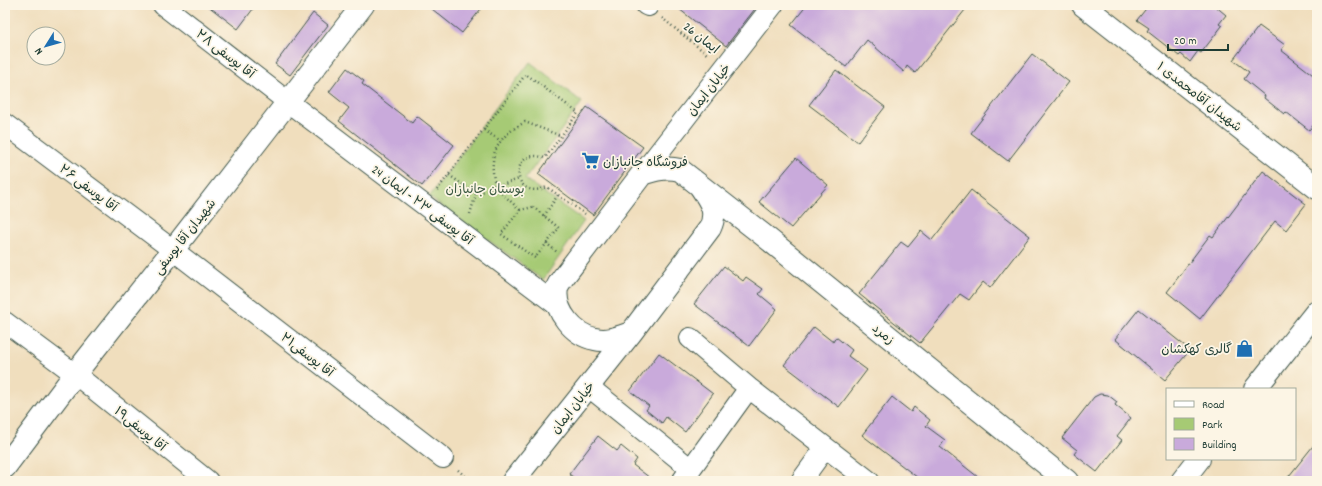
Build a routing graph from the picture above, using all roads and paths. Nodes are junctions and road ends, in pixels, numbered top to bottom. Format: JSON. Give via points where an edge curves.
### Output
{"nodes":[{"id":1,"x":163,"y":5,"type":"edge"},
{"id":2,"x":364,"y":5,"type":"edge"},
{"id":3,"x":773,"y":5,"type":"edge"},
{"id":4,"x":1083,"y":5,"type":"edge"},
{"id":5,"x":647,"y":6,"type":"edge"},
{"id":6,"x":724,"y":68,"type":"junction"},
{"id":7,"x":288,"y":102,"type":"junction"},
{"id":8,"x":5,"y":124,"type":"edge"},
{"id":9,"x":484,"y":130,"type":"junction"},
{"id":10,"x":561,"y":136,"type":"junction"},
{"id":11,"x":501,"y":141,"type":"junction"},
{"id":12,"x":665,"y":145,"type":"junction"},
{"id":13,"x":680,"y":170,"type":"junction"},
{"id":14,"x":642,"y":174,"type":"junction"},
{"id":15,"x":449,"y":176,"type":"junction"},
{"id":16,"x":519,"y":179,"type":"junction"},
{"id":17,"x":700,"y":186,"type":"junction"},
{"id":18,"x":495,"y":187,"type":"junction"},
{"id":19,"x":1317,"y":188,"type":"edge"},
{"id":20,"x":476,"y":194,"type":"junction"},
{"id":21,"x":558,"y":195,"type":"junction"},
{"id":22,"x":425,"y":206,"type":"junction"},
{"id":23,"x":520,"y":210,"type":"junction"},
{"id":24,"x":544,"y":216,"type":"junction"},
{"id":25,"x":602,"y":226,"type":"junction"},
{"id":26,"x":710,"y":228,"type":"junction"},
{"id":27,"x":457,"y":230,"type":"junction"},
{"id":28,"x":762,"y":234,"type":"junction"},
{"id":29,"x":173,"y":250,"type":"junction"},
{"id":30,"x":558,"y":306,"type":"junction"},
{"id":31,"x":1317,"y":311,"type":"edge"},
{"id":32,"x":5,"y":322,"type":"edge"},
{"id":33,"x":631,"y":333,"type":"junction"},
{"id":34,"x":690,"y":338,"type":"dead end"},
{"id":35,"x":75,"y":374,"type":"junction"},
{"id":36,"x":588,"y":386,"type":"junction"},
{"id":37,"x":749,"y":388,"type":"junction"},
{"id":38,"x":1256,"y":388,"type":"edge"},
{"id":39,"x":825,"y":448,"type":"junction"},
{"id":40,"x":443,"y":458,"type":"dead end"},
{"id":41,"x":1198,"y":460,"type":"edge"},
{"id":42,"x":5,"y":467,"type":"edge"},
{"id":43,"x":686,"y":475,"type":"edge"},
{"id":44,"x":208,"y":481,"type":"edge"},
{"id":45,"x":513,"y":481,"type":"edge"},
{"id":46,"x":801,"y":481,"type":"edge"},
{"id":47,"x":869,"y":481,"type":"edge"},
{"id":48,"x":1067,"y":481,"type":"edge"},
{"id":49,"x":1182,"y":481,"type":"edge"}],
"edges":[{"from":1,"to":7,"type":"street","name":"آقا یوسفی ۲۸"},
{"from":2,"to":7,"type":"street","name":"شهیدان آقا یوسفی"},
{"from":3,"to":6,"type":"street","name":"خیابان ایمان"},
{"from":4,"to":19,"type":"street","name":"شهیدان آقامحمدی ۱"},
{"from":5,"to":6,"type":"path","name":"ایمان 26"},
{"from":6,"to":12,"type":"street","name":"خیابان ایمان"},
{"from":7,"to":22,"type":"street","name":"آقا یوسفی ۲۳ - ایمان 24"},
{"from":7,"to":29,"type":"street","name":"شهیدان آقا یوسفی"},
{"from":8,"to":29,"type":"street","name":"آقا یوسفی ۲۶"},
{"from":9,"to":10,"type":"path","via":[[526,74],[578,113]]},
{"from":9,"to":11,"type":"path"},
{"from":9,"to":15,"type":"path"},
{"from":10,"to":11,"type":"path","via":[[525,122],[510,130]]},
{"from":10,"to":16,"type":"path","via":[[544,158],[538,155],[524,159],[518,171]]},
{"from":11,"to":18,"type":"path","via":[[493,161]]},
{"from":12,"to":13,"type":"street","via":[[666,158]]},
{"from":12,"to":14,"type":"street","name":"خیابان ایمان"},
{"from":13,"to":14,"type":"street","via":[[668,168]]},
{"from":13,"to":17,"type":"street","name":"زمرد"},
{"from":14,"to":25,"type":"street"},
{"from":15,"to":20,"type":"path"},
{"from":15,"to":22,"type":"path"},
{"from":16,"to":18,"type":"path"},
{"from":16,"to":21,"type":"path","via":[[523,186],[531,190],[547,187]]},
{"from":17,"to":26,"type":"street","via":[[714,213]]},
{"from":17,"to":28,"type":"street","name":"زمرد"},
{"from":18,"to":20,"type":"path"},
{"from":18,"to":23,"type":"path"},
{"from":20,"to":27,"type":"path","via":[[472,212]]},
{"from":21,"to":24,"type":"path"},
{"from":21,"to":25,"type":"path"},
{"from":22,"to":27,"type":"street","name":"آقا یوسفی ۲۳ - ایمان 24"},
{"from":23,"to":24,"type":"path","via":[[533,208]]},
{"from":23,"to":24,"type":"path","via":[[501,234],[535,258],[559,228]]},
{"from":25,"to":30,"type":"street","via":[[564,275],[557,288]]},
{"from":26,"to":28,"type":"street","via":[[730,223]]},
{"from":26,"to":33,"type":"street","name":"خیابان ایمان"},
{"from":27,"to":30,"type":"street","name":"آقا یوسفی ۲۳ - ایمان 24"},
{"from":28,"to":48,"type":"street","name":"زمرد"},
{"from":29,"to":35,"type":"street","name":"شهیدان آقا یوسفی"},
{"from":29,"to":40,"type":"street","name":"آقا یوسفی۲۱"},
{"from":30,"to":33,"type":"street","via":[[565,319],[578,332],[595,339],[612,340]]},
{"from":31,"to":38,"type":"street"},
{"from":32,"to":35,"type":"street","name":"آقا یوسفی۱۹"},
{"from":33,"to":36,"type":"street","name":"خیابان ایمان"},
{"from":34,"to":37,"type":"street"},
{"from":35,"to":42,"type":"street","name":"شهیدان آقا یوسفی"},
{"from":35,"to":44,"type":"street","name":"آقا یوسفی۱۹"},
{"from":36,"to":43,"type":"street"},
{"from":36,"to":45,"type":"street","name":"خیابان ایمان"},
{"from":37,"to":39,"type":"street"},
{"from":37,"to":43,"type":"street"},
{"from":39,"to":46,"type":"street"},
{"from":39,"to":47,"type":"street"},
{"from":41,"to":49,"type":"street"}]}
